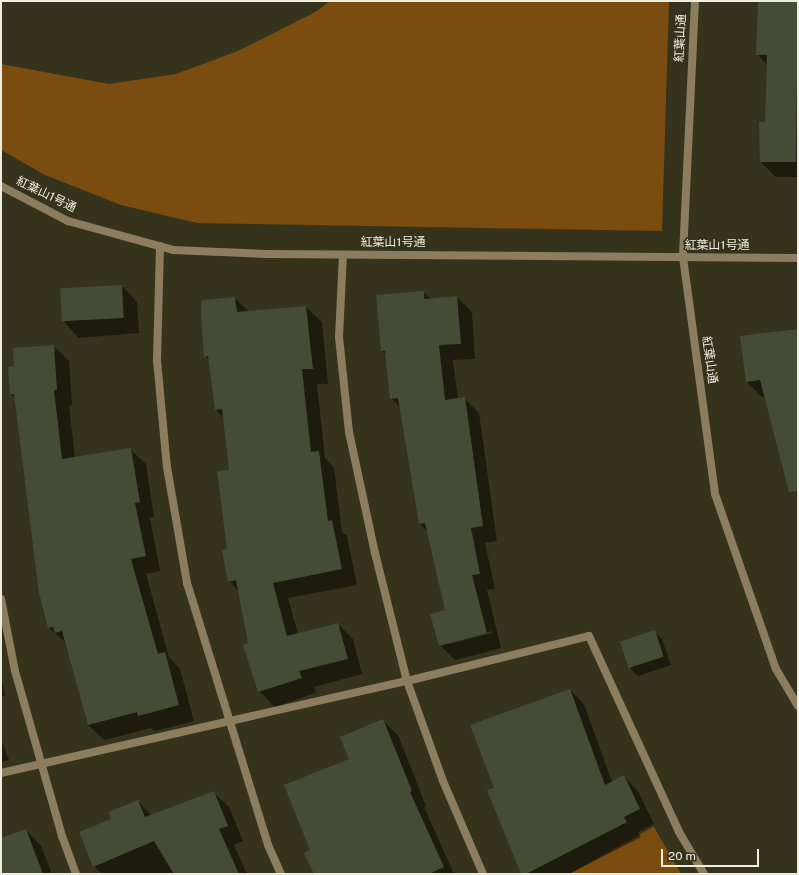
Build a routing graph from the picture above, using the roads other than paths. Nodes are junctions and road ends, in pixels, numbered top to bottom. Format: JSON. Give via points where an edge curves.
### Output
{"nodes":[{"id":1,"x":695,"y":1,"type":"edge"},
{"id":2,"x":1,"y":186,"type":"edge"},
{"id":3,"x":160,"y":246,"type":"junction"},
{"id":4,"x":343,"y":255,"type":"junction"},
{"id":5,"x":683,"y":257,"type":"junction"},
{"id":6,"x":798,"y":258,"type":"edge"},
{"id":7,"x":1,"y":599,"type":"edge"},
{"id":8,"x":407,"y":680,"type":"junction"},
{"id":9,"x":798,"y":706,"type":"edge"},
{"id":10,"x":228,"y":720,"type":"junction"},
{"id":11,"x":42,"y":763,"type":"junction"},
{"id":12,"x":1,"y":773,"type":"edge"},
{"id":13,"x":76,"y":874,"type":"edge"},
{"id":14,"x":281,"y":874,"type":"edge"},
{"id":15,"x":483,"y":874,"type":"edge"},
{"id":16,"x":704,"y":874,"type":"edge"}],
"edges":[{"from":1,"to":5,"type":"street","name":"紅葉山通"},
{"from":2,"to":3,"type":"street","name":"紅葉山1号通","via":[[68,221]]},
{"from":3,"to":4,"type":"street","name":"紅葉山1号通","via":[[173,250]]},
{"from":3,"to":10,"type":"street","via":[[157,360],[168,467],[187,583]]},
{"from":4,"to":5,"type":"street","name":"紅葉山1号通"},
{"from":4,"to":8,"type":"street","via":[[340,337],[349,432],[375,553]]},
{"from":5,"to":6,"type":"street","name":"紅葉山1号通"},
{"from":5,"to":9,"type":"street","name":"紅葉山通","via":[[715,494],[776,669]]},
{"from":7,"to":11,"type":"street","via":[[15,671]]},
{"from":8,"to":10,"type":"street"},
{"from":8,"to":15,"type":"street","via":[[443,781]]},
{"from":8,"to":16,"type":"street","via":[[588,636],[679,832]]},
{"from":10,"to":11,"type":"street"},
{"from":10,"to":14,"type":"street","via":[[268,845]]},
{"from":11,"to":12,"type":"street"},
{"from":11,"to":13,"type":"street","via":[[62,836]]}]}
